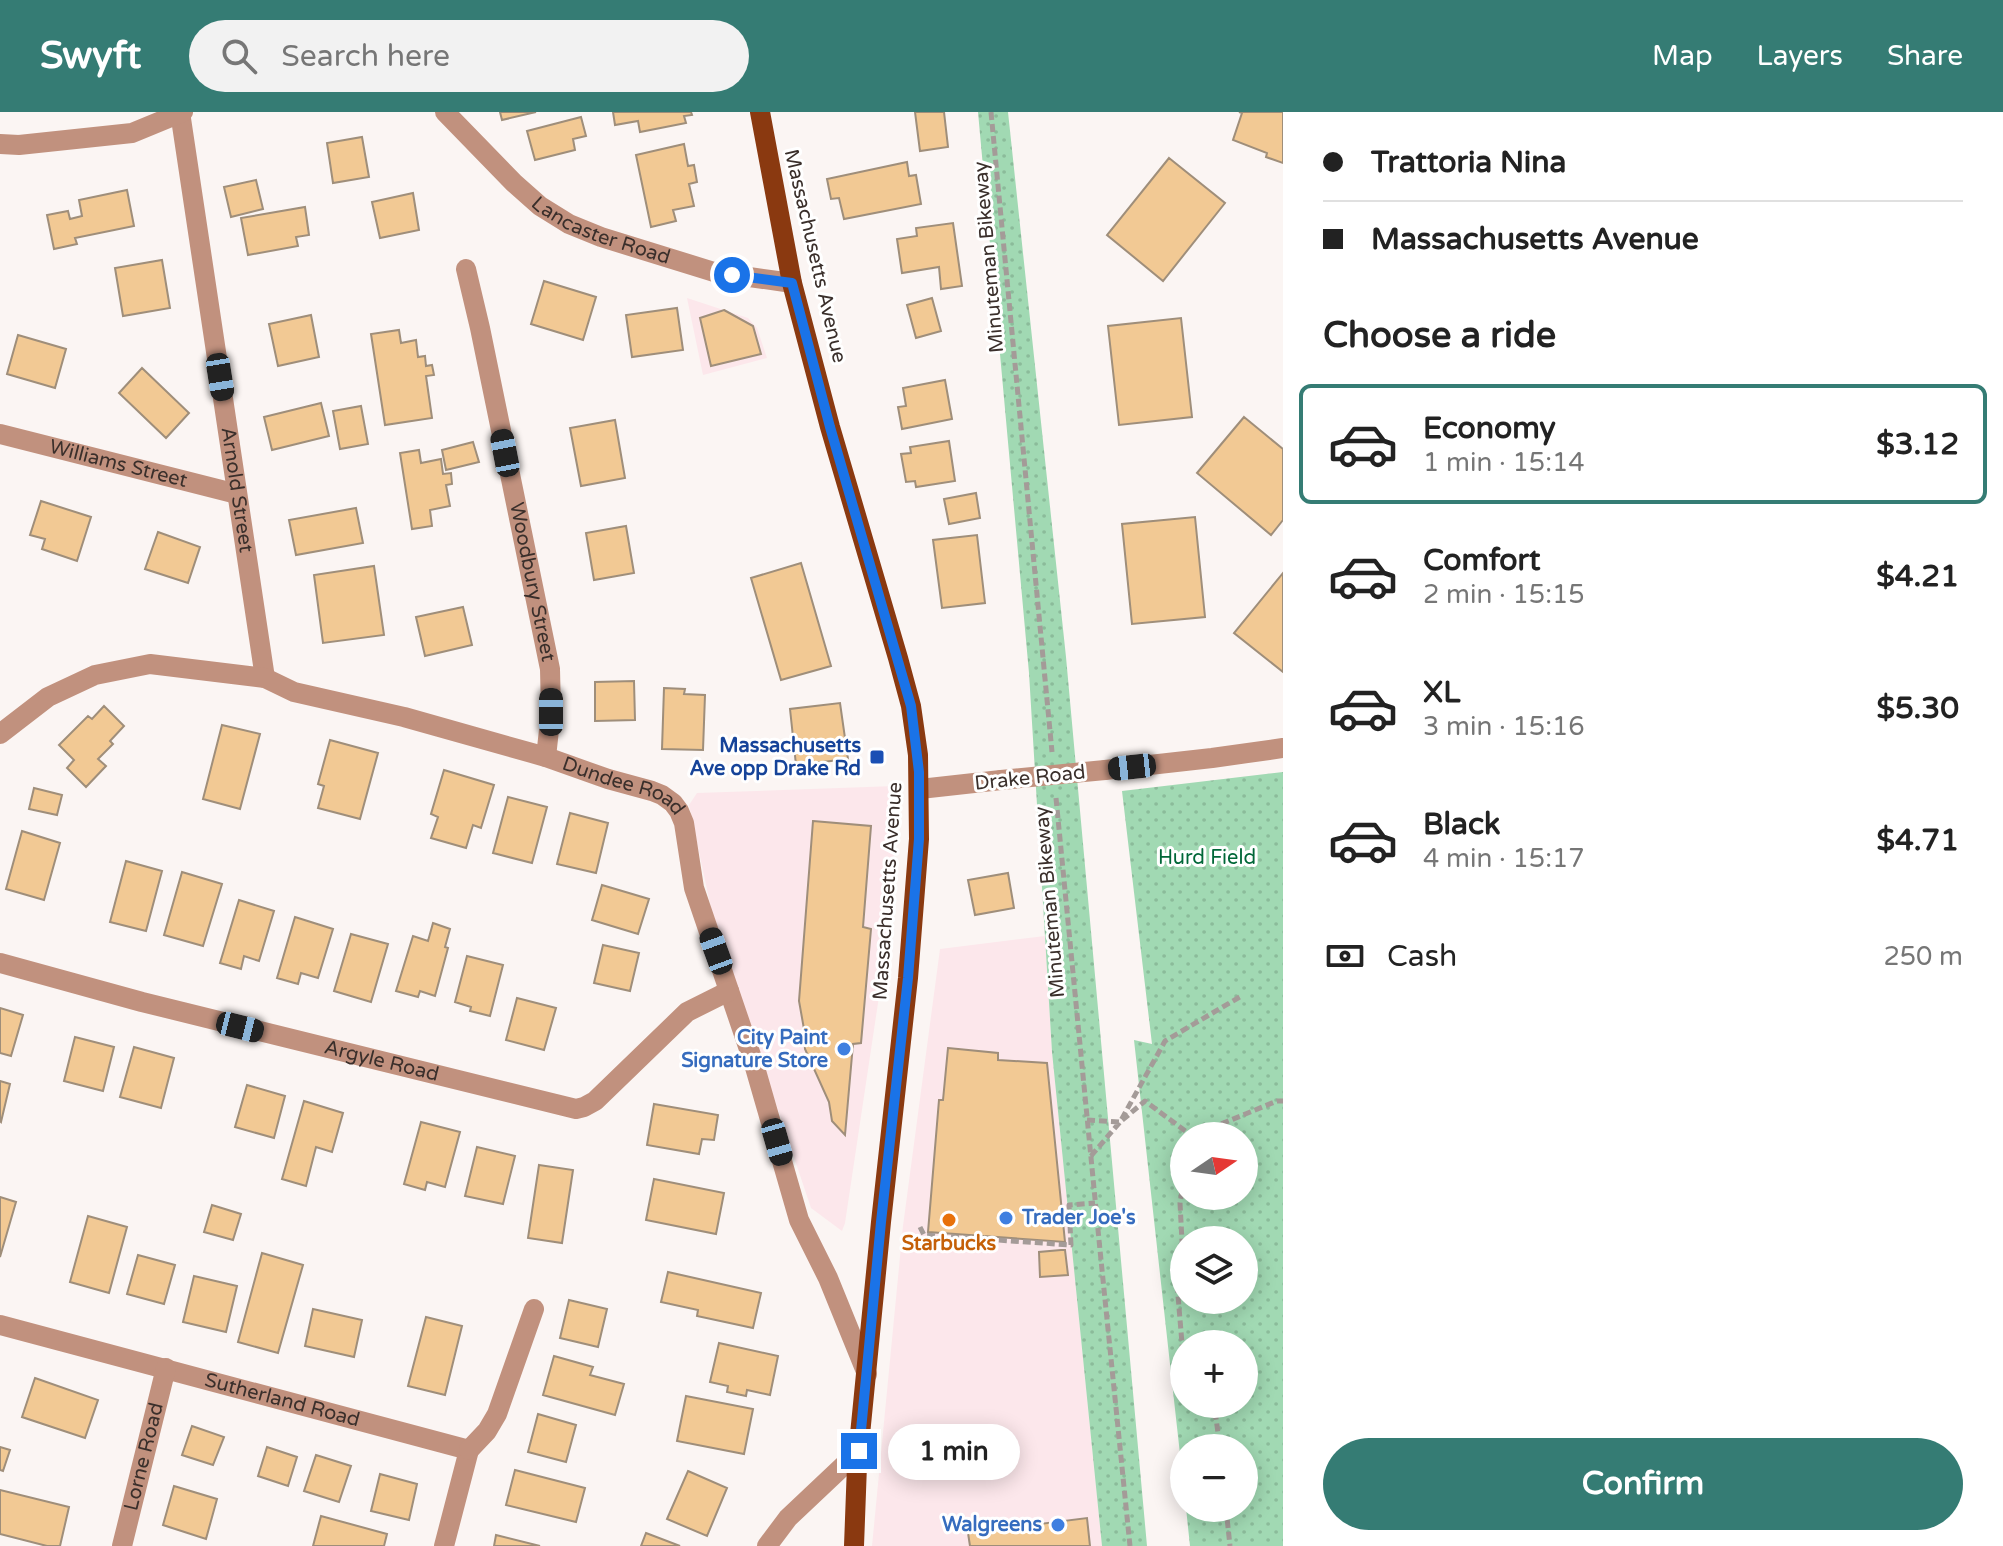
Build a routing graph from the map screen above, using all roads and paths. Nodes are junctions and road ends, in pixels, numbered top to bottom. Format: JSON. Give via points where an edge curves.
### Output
{"nodes":[{"id":1,"x":181,"y":112,"type":"edge"},
{"id":2,"x":445,"y":112,"type":"edge"},
{"id":3,"x":760,"y":112,"type":"edge"},
{"id":4,"x":991,"y":112,"type":"edge"},
{"id":5,"x":0,"y":144,"type":"edge"},
{"id":6,"x":466,"y":269,"type":"dead end"},
{"id":7,"x":792,"y":283,"type":"junction"},
{"id":8,"x":0,"y":434,"type":"edge"},
{"id":9,"x":237,"y":494,"type":"junction"},
{"id":10,"x":265,"y":678,"type":"junction"},
{"id":11,"x":0,"y":734,"type":"edge"},
{"id":12,"x":1283,"y":748,"type":"edge"},
{"id":13,"x":546,"y":757,"type":"junction"},
{"id":14,"x":1053,"y":757,"type":"dead end"},
{"id":15,"x":920,"y":789,"type":"junction"},
{"id":16,"x":1056,"y":789,"type":"dead end"},
{"id":17,"x":0,"y":963,"type":"edge"},
{"id":18,"x":729,"y":991,"type":"junction"},
{"id":19,"x":1243,"y":995,"type":"dead end"},
{"id":20,"x":1283,"y":1101,"type":"edge"},
{"id":21,"x":1087,"y":1120,"type":"junction"},
{"id":22,"x":1120,"y":1122,"type":"junction"},
{"id":23,"x":1173,"y":1122,"type":"edge"},
{"id":24,"x":1226,"y":1122,"type":"edge"},
{"id":25,"x":1091,"y":1157,"type":"junction"},
{"id":26,"x":1095,"y":1203,"type":"junction"},
{"id":27,"x":1180,"y":1210,"type":"edge"},
{"id":28,"x":920,"y":1227,"type":"dead end"},
{"id":29,"x":534,"y":1309,"type":"dead end"},
{"id":30,"x":0,"y":1325,"type":"edge"},
{"id":31,"x":1181,"y":1330,"type":"edge"},
{"id":32,"x":166,"y":1368,"type":"junction"},
{"id":33,"x":867,"y":1374,"type":"junction"},
{"id":34,"x":469,"y":1450,"type":"junction"},
{"id":35,"x":859,"y":1451,"type":"junction"},
{"id":36,"x":1227,"y":1522,"type":"edge"},
{"id":37,"x":122,"y":1546,"type":"edge"},
{"id":38,"x":444,"y":1546,"type":"edge"},
{"id":39,"x":767,"y":1546,"type":"edge"},
{"id":40,"x":854,"y":1546,"type":"edge"},
{"id":41,"x":1130,"y":1546,"type":"edge"},
{"id":42,"x":1230,"y":1546,"type":"edge"}],
"edges":[{"from":1,"to":5,"type":"street","via":[[132,133]]},
{"from":1,"to":9,"type":"street","name":"Arnold Street"},
{"from":2,"to":7,"type":"street","name":"Lancaster Road","via":[[514,183],[569,224],[697,268]]},
{"from":3,"to":7,"type":"main road","name":"Massachusetts Avenue"},
{"from":4,"to":14,"type":"path","name":"Minuteman Bikeway"},
{"from":6,"to":13,"type":"street","name":"Woodbury Street","via":[[550,669]]},
{"from":7,"to":15,"type":"main road","name":"Massachusetts Avenue","via":[[911,706]]},
{"from":8,"to":9,"type":"street","name":"Williams Street"},
{"from":9,"to":10,"type":"street","name":"Arnold Street"},
{"from":10,"to":11,"type":"street","name":"Dundee Road","via":[[150,664],[95,675],[48,697]]},
{"from":10,"to":13,"type":"street","name":"Dundee Road","via":[[294,692]]},
{"from":12,"to":15,"type":"street","name":"Drake Road","bridge":true},
{"from":13,"to":18,"type":"street","name":"Dundee Road","via":[[652,791],[673,803],[684,823],[694,888]]},
{"from":15,"to":33,"type":"main road","name":"Massachusetts Avenue","via":[[908,978]]},
{"from":16,"to":21,"type":"path","name":"Minuteman Bikeway"},
{"from":17,"to":18,"type":"street","name":"Argyle Road","via":[[576,1109],[595,1101],[687,1012]]},
{"from":18,"to":33,"type":"street","name":"Dundee Road","via":[[799,1220]]},
{"from":19,"to":22,"type":"path","via":[[1165,1041]]},
{"from":20,"to":24,"type":"path"},
{"from":21,"to":22,"type":"path"},
{"from":21,"to":25,"type":"path","name":"Minuteman Bikeway"},
{"from":22,"to":23,"type":"path","via":[[1145,1101]]},
{"from":22,"to":25,"type":"path"},
{"from":25,"to":26,"type":"path","name":"Minuteman Bikeway"},
{"from":26,"to":28,"type":"path","via":[[1069,1205],[1071,1245],[924,1235]]},
{"from":26,"to":41,"type":"path","name":"Minuteman Bikeway"},
{"from":27,"to":31,"type":"path","via":[[1183,1260],[1176,1272]]},
{"from":29,"to":34,"type":"street","via":[[497,1414]]},
{"from":30,"to":32,"type":"street","name":"Sutherland Road"},
{"from":32,"to":34,"type":"street","name":"Sutherland Road"},
{"from":32,"to":37,"type":"street","name":"Lorne Road"},
{"from":33,"to":35,"type":"main road","name":"Massachusetts Avenue"},
{"from":34,"to":38,"type":"street"},
{"from":35,"to":39,"type":"street","via":[[788,1518]]},
{"from":35,"to":40,"type":"main road","name":"Massachusetts Avenue"},
{"from":36,"to":42,"type":"path"}]}
